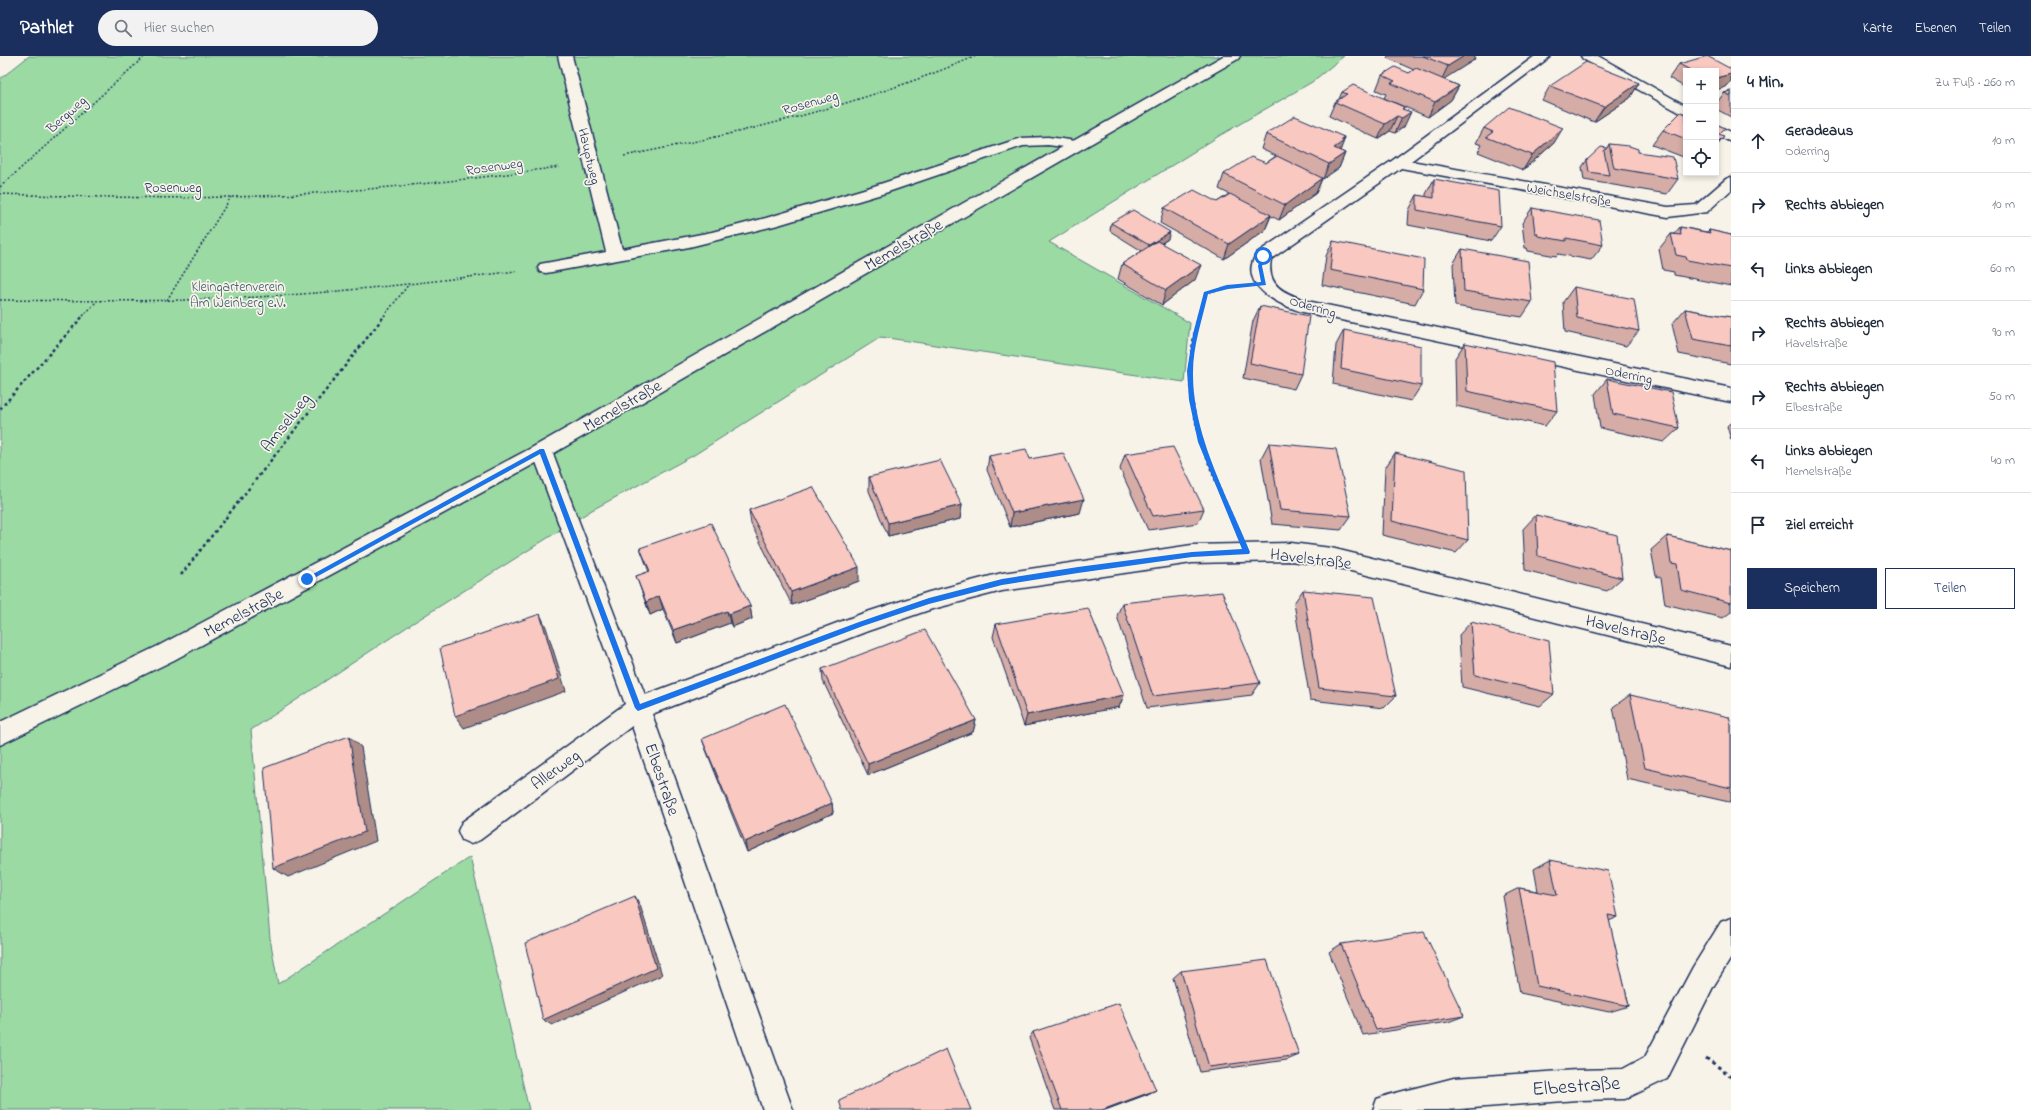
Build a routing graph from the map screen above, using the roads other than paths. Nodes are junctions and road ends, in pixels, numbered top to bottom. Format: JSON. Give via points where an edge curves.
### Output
{"nodes":[{"id":1,"x":565,"y":56,"type":"edge"},
{"id":2,"x":1233,"y":56,"type":"edge"},
{"id":3,"x":1544,"y":56,"type":"edge"},
{"id":4,"x":1588,"y":56,"type":"edge"},
{"id":5,"x":1683,"y":110,"type":"edge"},
{"id":6,"x":1719,"y":131,"type":"edge"},
{"id":7,"x":1731,"y":138,"type":"edge"},
{"id":8,"x":1078,"y":145,"type":"junction"},
{"id":9,"x":1398,"y":163,"type":"junction"},
{"id":10,"x":1731,"y":182,"type":"edge"},
{"id":11,"x":615,"y":255,"type":"junction"},
{"id":12,"x":546,"y":268,"type":"road end"},
{"id":13,"x":1731,"y":395,"type":"edge"},
{"id":14,"x":542,"y":451,"type":"junction"},
{"id":15,"x":1731,"y":656,"type":"edge"},
{"id":16,"x":638,"y":708,"type":"junction"},
{"id":17,"x":0,"y":734,"type":"edge"},
{"id":18,"x":471,"y":831,"type":"dead end"},
{"id":19,"x":1731,"y":932,"type":"edge"},
{"id":20,"x":778,"y":1110,"type":"edge"},
{"id":21,"x":1388,"y":1110,"type":"edge"}],
"edges":[{"from":1,"to":11,"type":"street","name":"Hauptweg"},
{"from":2,"to":8,"type":"street","name":"Memelstraße"},
{"from":3,"to":9,"type":"street"},
{"from":4,"to":5,"type":"street"},
{"from":6,"to":7,"type":"street"},
{"from":8,"to":11,"type":"street","via":[[1048,140],[1021,142],[797,215],[694,241]]},
{"from":8,"to":14,"type":"street","name":"Memelstraße"},
{"from":9,"to":10,"type":"street","name":"Weichselstraße","via":[[1668,212],[1701,209]]},
{"from":9,"to":13,"type":"street","name":"Oderring","via":[[1263,256],[1260,266],[1264,283],[1272,292],[1303,306]]},
{"from":11,"to":12,"type":"street"},
{"from":14,"to":16,"type":"street","name":"Elbestraße"},
{"from":14,"to":17,"type":"street","name":"Memelstraße","via":[[173,649]]},
{"from":15,"to":16,"type":"street","name":"Havelstraße","via":[[1331,557],[1291,552],[1192,554],[1002,582],[929,601]]},
{"from":16,"to":18,"type":"street","name":"Allerweg"},
{"from":16,"to":20,"type":"street","name":"Elbestraße"},
{"from":19,"to":21,"type":"street","name":"Elbestraße","via":[[1703,977],[1656,1068],[1625,1084],[1454,1093]]}]}
